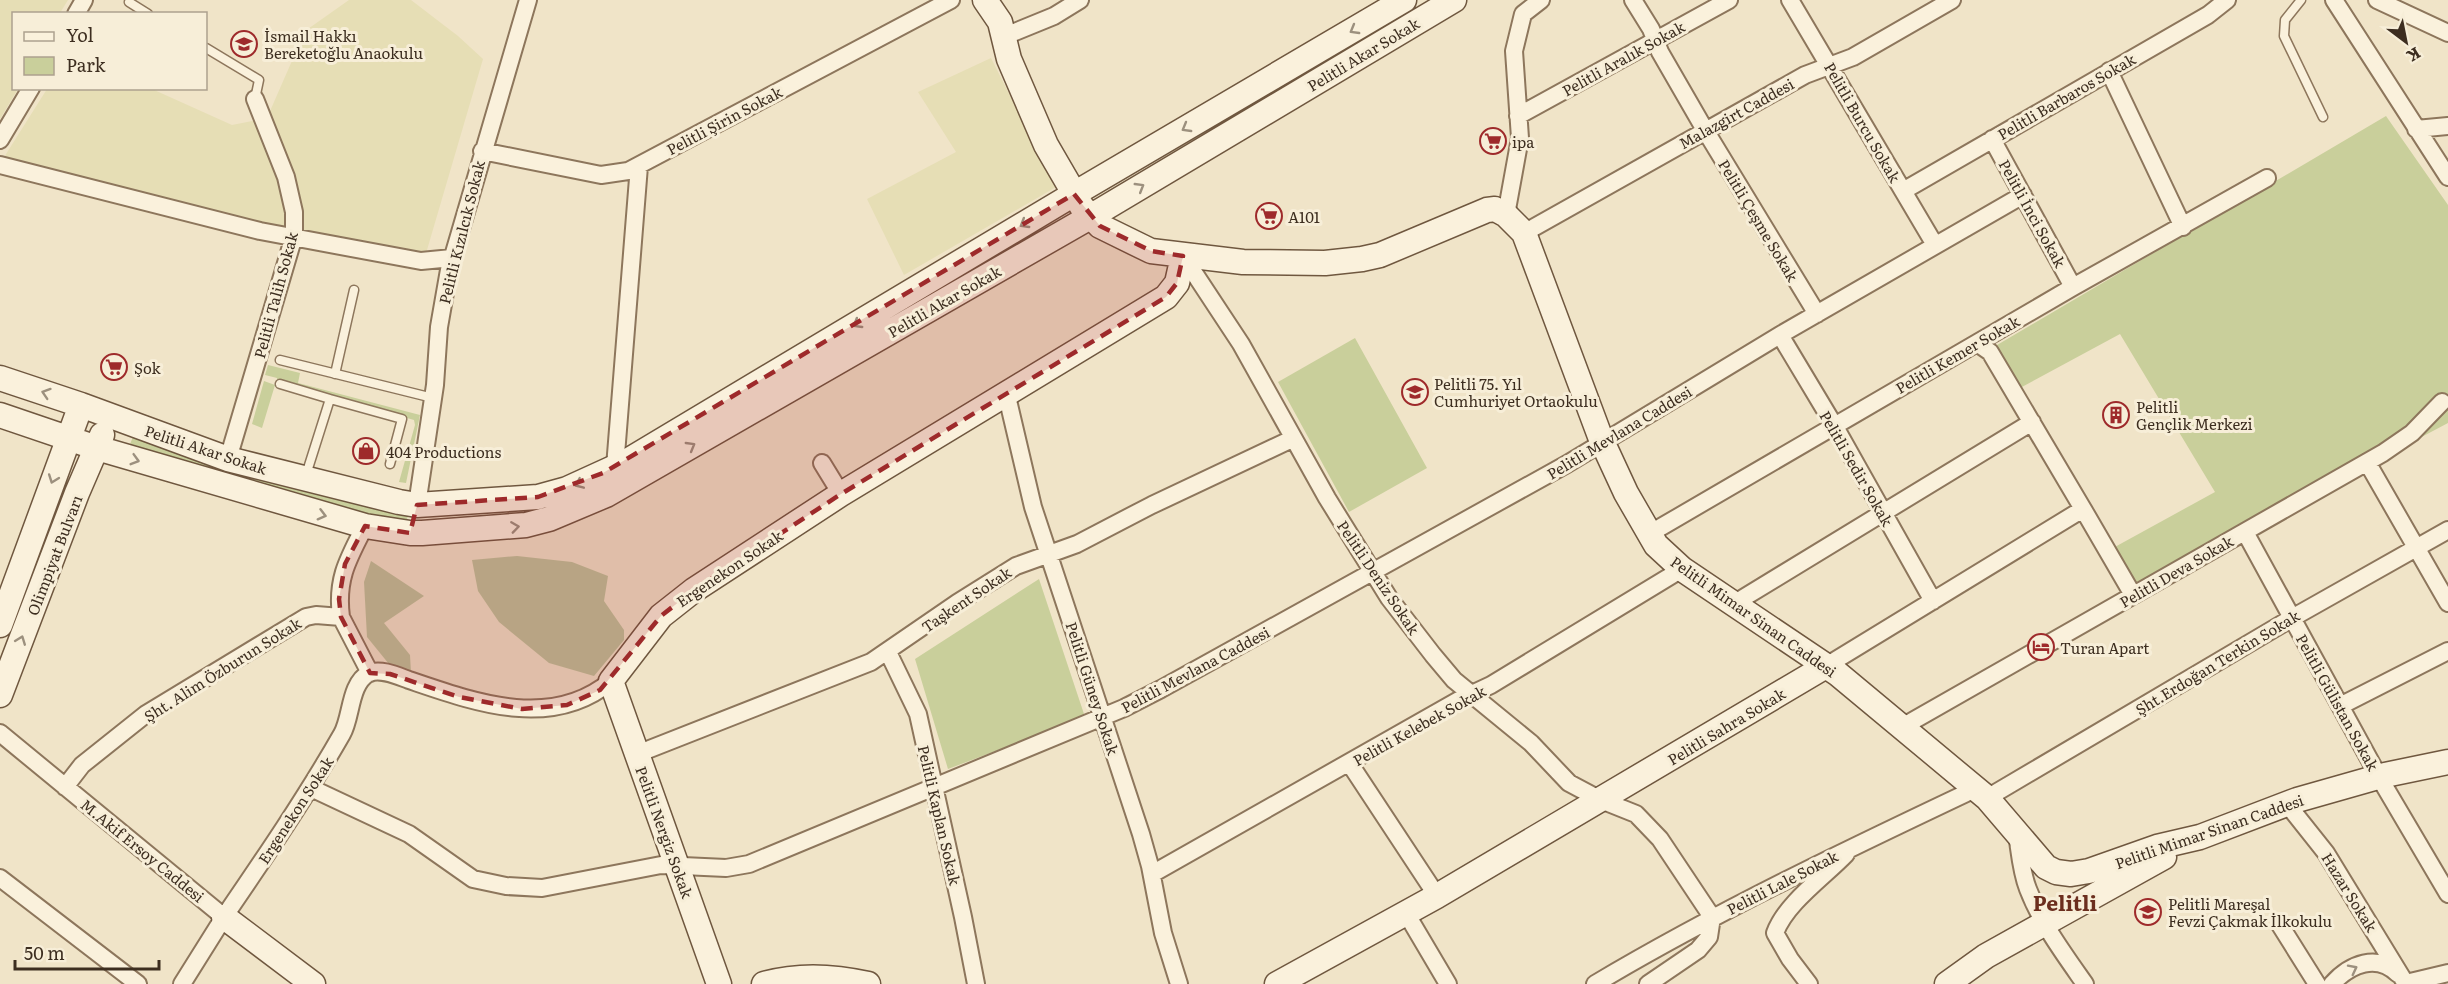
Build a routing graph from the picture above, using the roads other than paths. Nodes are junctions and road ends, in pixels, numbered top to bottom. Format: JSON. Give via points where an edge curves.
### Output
{"nodes":[{"id":1,"x":528,"y":0,"type":"edge"},
{"id":2,"x":951,"y":0,"type":"edge"},
{"id":3,"x":985,"y":0,"type":"edge"},
{"id":4,"x":1080,"y":0,"type":"edge"},
{"id":5,"x":1404,"y":0,"type":"edge"},
{"id":6,"x":1454,"y":0,"type":"edge"},
{"id":7,"x":1541,"y":0,"type":"edge"},
{"id":8,"x":1633,"y":0,"type":"edge"},
{"id":9,"x":1729,"y":0,"type":"edge"},
{"id":10,"x":1790,"y":0,"type":"edge"},
{"id":11,"x":1952,"y":0,"type":"edge"},
{"id":12,"x":2227,"y":0,"type":"edge"},
{"id":13,"x":2301,"y":0,"type":"edge"},
{"id":14,"x":2334,"y":0,"type":"edge"},
{"id":15,"x":2377,"y":0,"type":"edge"},
{"id":16,"x":129,"y":2,"type":"dead end"},
{"id":17,"x":2203,"y":7,"type":"edge"},
{"id":18,"x":145,"y":12,"type":"edge"},
{"id":19,"x":2448,"y":33,"type":"edge"},
{"id":20,"x":1005,"y":36,"type":"junction"},
{"id":21,"x":1655,"y":41,"type":"junction"},
{"id":22,"x":207,"y":49,"type":"edge"},
{"id":23,"x":1829,"y":65,"type":"junction"},
{"id":24,"x":2109,"y":72,"type":"junction"},
{"id":25,"x":30,"y":90,"type":"edge"},
{"id":26,"x":255,"y":99,"type":"joint"},
{"id":27,"x":1518,"y":116,"type":"junction"},
{"id":28,"x":2324,"y":117,"type":"dead end"},
{"id":29,"x":2448,"y":126,"type":"edge"},
{"id":30,"x":2416,"y":129,"type":"junction"},
{"id":31,"x":1704,"y":130,"type":"junction"},
{"id":32,"x":1992,"y":139,"type":"junction"},
{"id":33,"x":0,"y":140,"type":"edge"},
{"id":34,"x":482,"y":151,"type":"junction"},
{"id":35,"x":0,"y":165,"type":"edge"},
{"id":36,"x":639,"y":166,"type":"junction"},
{"id":37,"x":2448,"y":177,"type":"edge"},
{"id":38,"x":2267,"y":178,"type":"dead end"},
{"id":39,"x":1903,"y":190,"type":"junction"},
{"id":40,"x":1074,"y":194,"type":"junction"},
{"id":41,"x":2023,"y":195,"type":"junction"},
{"id":42,"x":1506,"y":215,"type":"junction"},
{"id":43,"x":1090,"y":217,"type":"junction"},
{"id":44,"x":2183,"y":227,"type":"junction"},
{"id":45,"x":1524,"y":233,"type":"junction"},
{"id":46,"x":294,"y":236,"type":"junction"},
{"id":47,"x":1935,"y":245,"type":"junction"},
{"id":48,"x":1183,"y":256,"type":"junction"},
{"id":49,"x":452,"y":258,"type":"junction"},
{"id":50,"x":2073,"y":287,"type":"junction"},
{"id":51,"x":354,"y":290,"type":"dead end"},
{"id":52,"x":1817,"y":314,"type":"junction"},
{"id":53,"x":1780,"y":335,"type":"junction"},
{"id":54,"x":1977,"y":343,"type":"junction"},
{"id":55,"x":280,"y":360,"type":"dead end"},
{"id":56,"x":335,"y":374,"type":"junction"},
{"id":57,"x":0,"y":378,"type":"edge"},
{"id":58,"x":280,"y":384,"type":"dead end"},
{"id":59,"x":1006,"y":392,"type":"junction"},
{"id":60,"x":433,"y":398,"type":"junction"},
{"id":61,"x":330,"y":399,"type":"junction"},
{"id":62,"x":2442,"y":402,"type":"dead end"},
{"id":63,"x":81,"y":405,"type":"junction"},
{"id":64,"x":0,"y":415,"type":"edge"},
{"id":65,"x":110,"y":416,"type":"junction"},
{"id":66,"x":2032,"y":422,"type":"junction"},
{"id":67,"x":1834,"y":425,"type":"junction"},
{"id":68,"x":68,"y":438,"type":"junction"},
{"id":69,"x":1292,"y":438,"type":"junction"},
{"id":70,"x":1602,"y":442,"type":"junction"},
{"id":71,"x":97,"y":448,"type":"junction"},
{"id":72,"x":228,"y":459,"type":"junction"},
{"id":73,"x":2367,"y":462,"type":"junction"},
{"id":74,"x":822,"y":463,"type":"dead end"},
{"id":75,"x":390,"y":464,"type":"dead end"},
{"id":76,"x":615,"y":467,"type":"junction"},
{"id":77,"x":305,"y":478,"type":"junction"},
{"id":78,"x":841,"y":494,"type":"junction"},
{"id":79,"x":417,"y":505,"type":"junction"},
{"id":80,"x":2083,"y":509,"type":"junction"},
{"id":81,"x":1883,"y":513,"type":"junction"},
{"id":82,"x":365,"y":526,"type":"junction"},
{"id":83,"x":2448,"y":530,"type":"edge"},
{"id":84,"x":2245,"y":532,"type":"junction"},
{"id":85,"x":410,"y":533,"type":"junction"},
{"id":86,"x":1648,"y":534,"type":"junction"},
{"id":87,"x":2416,"y":548,"type":"junction"},
{"id":88,"x":1049,"y":554,"type":"junction"},
{"id":89,"x":1682,"y":569,"type":"junction"},
{"id":90,"x":1373,"y":572,"type":"junction"},
{"id":91,"x":2133,"y":595,"type":"junction"},
{"id":92,"x":1934,"y":601,"type":"junction"},
{"id":93,"x":1735,"y":603,"type":"junction"},
{"id":94,"x":2448,"y":603,"type":"edge"},
{"id":95,"x":341,"y":617,"type":"junction"},
{"id":96,"x":2292,"y":618,"type":"junction"},
{"id":97,"x":0,"y":625,"type":"edge"},
{"id":98,"x":2448,"y":651,"type":"edge"},
{"id":99,"x":888,"y":652,"type":"junction"},
{"id":100,"x":1826,"y":666,"type":"junction"},
{"id":101,"x":370,"y":673,"type":"junction"},
{"id":102,"x":611,"y":681,"type":"junction"},
{"id":103,"x":1472,"y":694,"type":"junction"},
{"id":104,"x":0,"y":695,"type":"edge"},
{"id":105,"x":2340,"y":706,"type":"junction"},
{"id":106,"x":1102,"y":717,"type":"junction"},
{"id":107,"x":1902,"y":727,"type":"junction"},
{"id":108,"x":0,"y":733,"type":"edge"},
{"id":109,"x":637,"y":754,"type":"junction"},
{"id":110,"x":2448,"y":762,"type":"edge"},
{"id":111,"x":1350,"y":764,"type":"junction"},
{"id":112,"x":2379,"y":777,"type":"junction"},
{"id":113,"x":65,"y":787,"type":"junction"},
{"id":114,"x":934,"y":787,"type":"junction"},
{"id":115,"x":311,"y":789,"type":"junction"},
{"id":116,"x":1981,"y":794,"type":"junction"},
{"id":117,"x":1601,"y":800,"type":"junction"},
{"id":118,"x":2287,"y":804,"type":"junction"},
{"id":119,"x":2017,"y":833,"type":"junction"},
{"id":120,"x":2200,"y":837,"type":"junction"},
{"id":121,"x":1856,"y":845,"type":"junction"},
{"id":122,"x":677,"y":865,"type":"junction"},
{"id":123,"x":1152,"y":874,"type":"junction"},
{"id":124,"x":0,"y":878,"type":"edge"},
{"id":125,"x":2448,"y":894,"type":"edge"},
{"id":126,"x":1437,"y":896,"type":"junction"},
{"id":127,"x":1406,"y":913,"type":"junction"},
{"id":128,"x":224,"y":917,"type":"junction"},
{"id":129,"x":1712,"y":917,"type":"junction"},
{"id":130,"x":2045,"y":922,"type":"junction"},
{"id":131,"x":2280,"y":925,"type":"dead end"},
{"id":132,"x":2448,"y":973,"type":"edge"},
{"id":133,"x":138,"y":984,"type":"edge"},
{"id":134,"x":182,"y":984,"type":"edge"},
{"id":135,"x":313,"y":984,"type":"edge"},
{"id":136,"x":719,"y":984,"type":"edge"},
{"id":137,"x":764,"y":984,"type":"edge"},
{"id":138,"x":868,"y":984,"type":"edge"},
{"id":139,"x":975,"y":984,"type":"edge"},
{"id":140,"x":1179,"y":984,"type":"edge"},
{"id":141,"x":1277,"y":984,"type":"edge"},
{"id":142,"x":1448,"y":984,"type":"edge"},
{"id":143,"x":1595,"y":984,"type":"edge"},
{"id":144,"x":1648,"y":984,"type":"edge"},
{"id":145,"x":1809,"y":984,"type":"edge"},
{"id":146,"x":1947,"y":984,"type":"edge"},
{"id":147,"x":2085,"y":984,"type":"edge"},
{"id":148,"x":2317,"y":984,"type":"edge"},
{"id":149,"x":2332,"y":984,"type":"edge"},
{"id":150,"x":2406,"y":984,"type":"edge"}],
"edges":[{"from":1,"to":34,"type":"street","name":"Pelitli Kızılcık Sokak"},
{"from":2,"to":36,"type":"street","name":"Pelitli Şirin Sokak"},
{"from":3,"to":20,"type":"street"},
{"from":4,"to":20,"type":"street","via":[[1054,16]]},
{"from":5,"to":40,"type":"street","name":"Pelitli Akar Sokak","one_way":true},
{"from":43,"to":6,"type":"street","name":"Pelitli Akar Sokak","one_way":true},
{"from":7,"to":27,"type":"street","via":[[1523,14],[1514,51]]},
{"from":8,"to":21,"type":"street","name":"Pelitli Çeşme Sokak","via":[[1652,29]]},
{"from":9,"to":21,"type":"street","name":"Pelitli Aralık Sokak"},
{"from":10,"to":23,"type":"street","name":"Pelitli Burcu Sokak"},
{"from":11,"to":23,"type":"street","name":"Malazgirt Caddesi","via":[[1853,57]]},
{"from":12,"to":17,"type":"street","name":"Pelitli Barbaros Sokak"},
{"from":13,"to":28,"type":"lane","via":[[2284,20],[2284,36]]},
{"from":14,"to":30,"type":"street"},
{"from":15,"to":19,"type":"street"},
{"from":16,"to":18,"type":"lane"},
{"from":17,"to":24,"type":"street","name":"Pelitli Barbaros Sokak"},
{"from":20,"to":40,"type":"street","via":[[1009,59],[1046,145]]},
{"from":21,"to":27,"type":"street","name":"Pelitli Aralık Sokak"},
{"from":21,"to":31,"type":"street","name":"Pelitli Çeşme Sokak"},
{"from":22,"to":26,"type":"lane","via":[[259,80]]},
{"from":23,"to":31,"type":"street","name":"Malazgirt Caddesi"},
{"from":23,"to":39,"type":"street","name":"Pelitli Burcu Sokak"},
{"from":24,"to":32,"type":"street","name":"Pelitli Barbaros Sokak"},
{"from":24,"to":44,"type":"street"},
{"from":25,"to":33,"type":"street"},
{"from":26,"to":46,"type":"street","name":"Pelitli Talih Sokak","via":[[286,177],[294,212]]},
{"from":27,"to":42,"type":"street","via":[[1519,151]]},
{"from":29,"to":30,"type":"street"},
{"from":30,"to":37,"type":"street"},
{"from":31,"to":45,"type":"street","name":"Malazgirt Caddesi"},
{"from":31,"to":52,"type":"street","name":"Pelitli Çeşme Sokak"},
{"from":32,"to":39,"type":"street","name":"Pelitli Barbaros Sokak"},
{"from":32,"to":41,"type":"street","name":"Pelitli İnci Sokak"},
{"from":34,"to":36,"type":"street","name":"Pelitli Şirin Sokak","via":[[601,175]]},
{"from":34,"to":49,"type":"street","name":"Pelitli Kızılcık Sokak"},
{"from":35,"to":46,"type":"street","via":[[260,231]]},
{"from":36,"to":76,"type":"street"},
{"from":38,"to":44,"type":"street","name":"Pelitli Kemer Sokak"},
{"from":39,"to":47,"type":"street","name":"Pelitli Burcu Sokak"},
{"from":40,"to":43,"type":"street"},
{"from":40,"to":76,"type":"street","name":"Pelitli Akar Sokak","one_way":true},
{"from":41,"to":47,"type":"street","name":"Pelitli Mevlana Caddesi"},
{"from":41,"to":50,"type":"street","name":"Pelitli İnci Sokak"},
{"from":42,"to":45,"type":"street","name":"Pelitli Mimar Sinan Caddesi"},
{"from":42,"to":48,"type":"street","via":[[1495,208],[1487,210],[1362,259],[1325,263]]},
{"from":43,"to":48,"type":"street","via":[[1116,235],[1151,251]]},
{"from":85,"to":43,"type":"street","name":"Pelitli Akar Sokak","one_way":true,"via":[[526,525],[606,495]]},
{"from":44,"to":50,"type":"street","name":"Pelitli Kemer Sokak"},
{"from":45,"to":70,"type":"street","name":"Pelitli Mimar Sinan Caddesi"},
{"from":46,"to":49,"type":"street","via":[[421,261]]},
{"from":46,"to":72,"type":"street","name":"Pelitli Talih Sokak"},
{"from":47,"to":52,"type":"street","name":"Pelitli Mevlana Caddesi"},
{"from":48,"to":59,"type":"street","name":"Ergenekon Sokak","via":[[1177,283],[1166,297]]},
{"from":48,"to":69,"type":"street","name":"Pelitli Deniz Sokak","via":[[1241,344]]},
{"from":49,"to":60,"type":"street","name":"Pelitli Kızılcık Sokak","via":[[439,327]]},
{"from":50,"to":54,"type":"street","name":"Pelitli Kemer Sokak"},
{"from":51,"to":56,"type":"lane"},
{"from":52,"to":53,"type":"street","name":"Pelitli Mevlana Caddesi"},
{"from":53,"to":67,"type":"street","name":"Pelitli Sedir Sokak"},
{"from":53,"to":70,"type":"street","name":"Pelitli Mevlana Caddesi"},
{"from":54,"to":66,"type":"street","via":[[1990,352]]},
{"from":54,"to":67,"type":"street","name":"Pelitli Kemer Sokak"},
{"from":55,"to":56,"type":"lane"},
{"from":56,"to":60,"type":"lane"},
{"from":63,"to":57,"type":"street","name":"Pelitli Akar Sokak","one_way":true},
{"from":58,"to":61,"type":"lane"},
{"from":59,"to":78,"type":"street","name":"Ergenekon Sokak"},
{"from":59,"to":88,"type":"street","name":"Pelitli Güney Sokak","via":[[1033,507]]},
{"from":60,"to":79,"type":"street","name":"Pelitli Kızılcık Sokak"},
{"from":61,"to":75,"type":"lane","via":[[402,419]]},
{"from":61,"to":77,"type":"lane"},
{"from":62,"to":73,"type":"street","name":"Pelitli Deva Sokak","via":[[2412,433]]},
{"from":63,"to":65,"type":"street","name":"Pelitli Akar Sokak"},
{"from":63,"to":68,"type":"street","name":"Olimpiyat Bulvarı"},
{"from":64,"to":68,"type":"street","name":"Pelitli Akar Sokak"},
{"from":65,"to":71,"type":"street","name":"Olimpiyat Bulvarı"},
{"from":65,"to":72,"type":"street","name":"Pelitli Akar Sokak"},
{"from":66,"to":80,"type":"street"},
{"from":66,"to":81,"type":"street"},
{"from":67,"to":81,"type":"street","name":"Pelitli Sedir Sokak"},
{"from":67,"to":86,"type":"street","name":"Pelitli Kemer Sokak"},
{"from":68,"to":71,"type":"street","name":"Pelitli Akar Sokak"},
{"from":68,"to":97,"type":"street","name":"Olimpiyat Bulvarı","one_way":true},
{"from":69,"to":88,"type":"street","name":"Taşkent Sokak","via":[[1077,544]]},
{"from":69,"to":90,"type":"street","name":"Pelitli Deniz Sokak"},
{"from":70,"to":86,"type":"street","name":"Pelitli Mimar Sinan Caddesi"},
{"from":70,"to":90,"type":"street","name":"Pelitli Mevlana Caddesi"},
{"from":71,"to":82,"type":"street","name":"Pelitli Akar Sokak","one_way":true},
{"from":104,"to":71,"type":"street","name":"Olimpiyat Bulvarı","one_way":true},
{"from":72,"to":77,"type":"street","name":"Pelitli Akar Sokak"},
{"from":73,"to":84,"type":"street","name":"Pelitli Deva Sokak"},
{"from":73,"to":87,"type":"street"},
{"from":74,"to":78,"type":"street"},
{"from":76,"to":79,"type":"street","name":"Pelitli Akar Sokak","one_way":true,"via":[[567,489],[538,497]]},
{"from":77,"to":79,"type":"street","name":"Pelitli Akar Sokak"},
{"from":78,"to":102,"type":"street","name":"Ergenekon Sokak","via":[[694,590],[662,616]]},
{"from":79,"to":85,"type":"street"},
{"from":80,"to":91,"type":"street"},
{"from":80,"to":92,"type":"street","name":"Pelitli Sahra Sokak"},
{"from":81,"to":92,"type":"street","name":"Pelitli Sedir Sokak"},
{"from":81,"to":93,"type":"street"},
{"from":82,"to":85,"type":"street","name":"Pelitli Akar Sokak"},
{"from":82,"to":95,"type":"street","via":[[339,585]]},
{"from":83,"to":87,"type":"street","name":"Şht.Erdoğan Terkin Sokak"},
{"from":84,"to":91,"type":"street","name":"Pelitli Deva Sokak"},
{"from":84,"to":96,"type":"street","name":"Pelitli Gülistan Sokak"},
{"from":86,"to":89,"type":"street","name":"Pelitli Mimar Sinan Caddesi"},
{"from":87,"to":94,"type":"street"},
{"from":87,"to":96,"type":"street","name":"Şht.Erdoğan Terkin Sokak"},
{"from":88,"to":99,"type":"street","name":"Taşkent Sokak","via":[[1016,566]]},
{"from":88,"to":106,"type":"street","name":"Pelitli Güney Sokak"},
{"from":89,"to":93,"type":"street","name":"Pelitli Mimar Sinan Caddesi"},
{"from":89,"to":103,"type":"street","name":"Pelitli Kelebek Sokak"},
{"from":90,"to":103,"type":"street","name":"Pelitli Deniz Sokak","via":[[1433,655]]},
{"from":90,"to":106,"type":"street","name":"Pelitli Mevlana Caddesi","via":[[1161,689]]},
{"from":91,"to":107,"type":"street","name":"Pelitli Deva Sokak"},
{"from":92,"to":100,"type":"street","name":"Pelitli Sahra Sokak"},
{"from":93,"to":100,"type":"street","name":"Pelitli Mimar Sinan Caddesi"},
{"from":95,"to":101,"type":"street"},
{"from":95,"to":113,"type":"street","name":"Şht. Alim Özburun Sokak","via":[[306,617],[146,714],[82,765]]},
{"from":96,"to":105,"type":"street","name":"Pelitli Gülistan Sokak"},
{"from":96,"to":116,"type":"street","name":"Şht.Erdoğan Terkin Sokak"},
{"from":98,"to":105,"type":"street"},
{"from":99,"to":109,"type":"street","name":"Taşkent Sokak"},
{"from":99,"to":114,"type":"street","name":"Pelitli Kaplan Sokak","via":[[918,714]]},
{"from":100,"to":107,"type":"street","name":"Pelitli Mimar Sinan Caddesi"},
{"from":100,"to":117,"type":"street","name":"Pelitli Sahra Sokak"},
{"from":101,"to":102,"type":"street","name":"Ergenekon Sokak","via":[[390,674],[459,697],[522,709],[567,705]]},
{"from":101,"to":115,"type":"street","name":"Ergenekon Sokak","via":[[357,688],[345,728]]},
{"from":102,"to":109,"type":"street","name":"Pelitli Nergiz Sokak"},
{"from":103,"to":111,"type":"street","name":"Pelitli Kelebek Sokak"},
{"from":103,"to":117,"type":"street","name":"Pelitli Deniz Sokak","via":[[1531,743],[1569,783]]},
{"from":105,"to":112,"type":"street","name":"Pelitli Gülistan Sokak"},
{"from":106,"to":114,"type":"street","name":"Pelitli Mevlana Caddesi"},
{"from":106,"to":123,"type":"street","name":"Pelitli Güney Sokak"},
{"from":107,"to":116,"type":"street","name":"Pelitli Mimar Sinan Caddesi"},
{"from":108,"to":113,"type":"street","name":"M.Akif Ersoy Caddesi"},
{"from":109,"to":122,"type":"street","name":"Pelitli Nergiz Sokak"},
{"from":110,"to":112,"type":"street","name":"Pelitli Mimar Sinan Caddesi"},
{"from":111,"to":123,"type":"street","name":"Pelitli Kelebek Sokak"},
{"from":111,"to":126,"type":"street"},
{"from":112,"to":118,"type":"street","name":"Pelitli Mimar Sinan Caddesi"},
{"from":112,"to":125,"type":"street","name":"Pelitli Gülistan Sokak"},
{"from":113,"to":128,"type":"street","name":"M.Akif Ersoy Caddesi"},
{"from":114,"to":122,"type":"street","name":"Pelitli Mevlana Caddesi","via":[[749,864],[726,868]]},
{"from":114,"to":139,"type":"street","name":"Pelitli Kaplan Sokak"},
{"from":115,"to":122,"type":"street","name":"Pelitli Mevlana Caddesi","via":[[409,834],[473,879],[506,886],[542,888],[626,870]]},
{"from":115,"to":128,"type":"street","name":"Ergenekon Sokak"},
{"from":116,"to":119,"type":"street","name":"Pelitli Mimar Sinan Caddesi"},
{"from":116,"to":121,"type":"street","name":"Pelitli Lale Sokak"},
{"from":117,"to":126,"type":"street","name":"Pelitli Sahra Sokak"},
{"from":117,"to":129,"type":"street","name":"Pelitli Deniz Sokak","via":[[1636,813],[1660,839]]},
{"from":118,"to":120,"type":"street","name":"Pelitli Mimar Sinan Caddesi"},
{"from":118,"to":150,"type":"street","name":"Hazar Sokak","via":[[2326,853]]},
{"from":119,"to":120,"type":"street","name":"Pelitli Mimar Sinan Caddesi","via":[[2046,867],[2056,873],[2071,874],[2089,872],[2157,847]]},
{"from":119,"to":130,"type":"street","via":[[2028,890]]},
{"from":120,"to":130,"type":"street"},
{"from":121,"to":129,"type":"street","name":"Pelitli Lale Sokak"},
{"from":121,"to":145,"type":"street","via":[[1791,907],[1775,933]]},
{"from":122,"to":136,"type":"street","name":"Pelitli Nergiz Sokak"},
{"from":123,"to":140,"type":"street","name":"Pelitli Güney Sokak","via":[[1162,933]]},
{"from":124,"to":133,"type":"street"},
{"from":126,"to":127,"type":"street","name":"Pelitli Sahra Sokak"},
{"from":127,"to":141,"type":"street","name":"Pelitli Sahra Sokak"},
{"from":127,"to":142,"type":"street"},
{"from":128,"to":134,"type":"street"},
{"from":128,"to":135,"type":"street"},
{"from":129,"to":143,"type":"street","name":"Pelitli Lale Sokak"},
{"from":129,"to":144,"type":"street","via":[[1708,938],[1698,950]]},
{"from":130,"to":146,"type":"street"},
{"from":130,"to":147,"type":"street"},
{"from":131,"to":148,"type":"street"},
{"from":132,"to":150,"type":"street"},
{"from":137,"to":138,"type":"street","via":[[789,978],[835,977]]},
{"from":149,"to":150,"type":"street","one_way":true,"via":[[2345,972],[2378,962],[2391,967]]}]}
